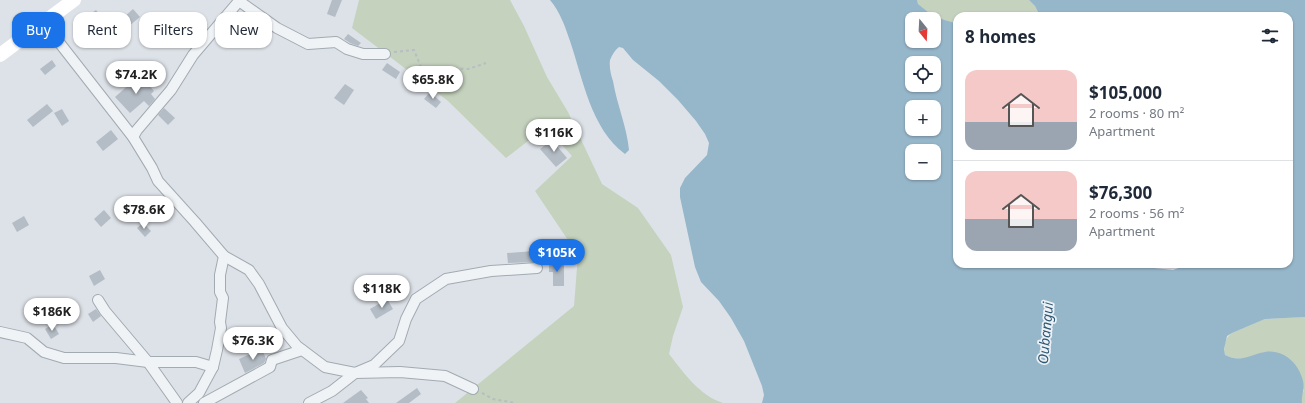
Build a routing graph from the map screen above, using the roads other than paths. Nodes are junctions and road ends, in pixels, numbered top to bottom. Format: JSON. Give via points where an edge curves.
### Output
{"nodes":[{"id":1,"x":74,"y":0,"type":"edge"},
{"id":2,"x":58,"y":12,"type":"edge"},
{"id":3,"x":12,"y":46,"type":"edge"},
{"id":4,"x":63,"y":48,"type":"edge"},
{"id":5,"x":385,"y":54,"type":"road end"},
{"id":6,"x":0,"y":55,"type":"edge"},
{"id":7,"x":133,"y":138,"type":"junction"},
{"id":8,"x":224,"y":256,"type":"junction"},
{"id":9,"x":537,"y":268,"type":"dead end"},
{"id":10,"x":98,"y":300,"type":"dead end"},
{"id":11,"x":0,"y":332,"type":"edge"},
{"id":12,"x":302,"y":350,"type":"junction"},
{"id":13,"x":148,"y":362,"type":"junction"},
{"id":14,"x":213,"y":366,"type":"junction"},
{"id":15,"x":355,"y":373,"type":"junction"},
{"id":16,"x":473,"y":389,"type":"road end"},
{"id":17,"x":177,"y":403,"type":"edge"},
{"id":18,"x":188,"y":403,"type":"edge"},
{"id":19,"x":204,"y":403,"type":"edge"},
{"id":20,"x":309,"y":403,"type":"edge"}],
"edges":[{"from":1,"to":2,"type":"main road"},
{"from":3,"to":6,"type":"main road"},
{"from":4,"to":7,"type":"street"},
{"from":5,"to":7,"type":"street","via":[[363,54],[336,42],[308,44],[277,28],[239,1],[193,55],[171,90]]},
{"from":7,"to":8,"type":"street","via":[[158,181]]},
{"from":8,"to":12,"type":"street","via":[[249,270],[282,328]]},
{"from":8,"to":14,"type":"street","via":[[220,275],[220,292],[223,298],[221,328]]},
{"from":9,"to":15,"type":"street","via":[[491,271],[446,279],[416,299],[399,341],[374,365]]},
{"from":10,"to":13,"type":"street"},
{"from":11,"to":13,"type":"street","via":[[26,338],[44,352],[64,358],[116,358]]},
{"from":12,"to":15,"type":"street","via":[[325,367]]},
{"from":12,"to":19,"type":"street","via":[[272,360],[270,367]]},
{"from":13,"to":14,"type":"street","via":[[196,362]]},
{"from":13,"to":17,"type":"street"},
{"from":14,"to":18,"type":"street","via":[[199,393]]},
{"from":15,"to":16,"type":"street","via":[[400,372],[445,376]]},
{"from":15,"to":20,"type":"street","via":[[332,392]]}]}
